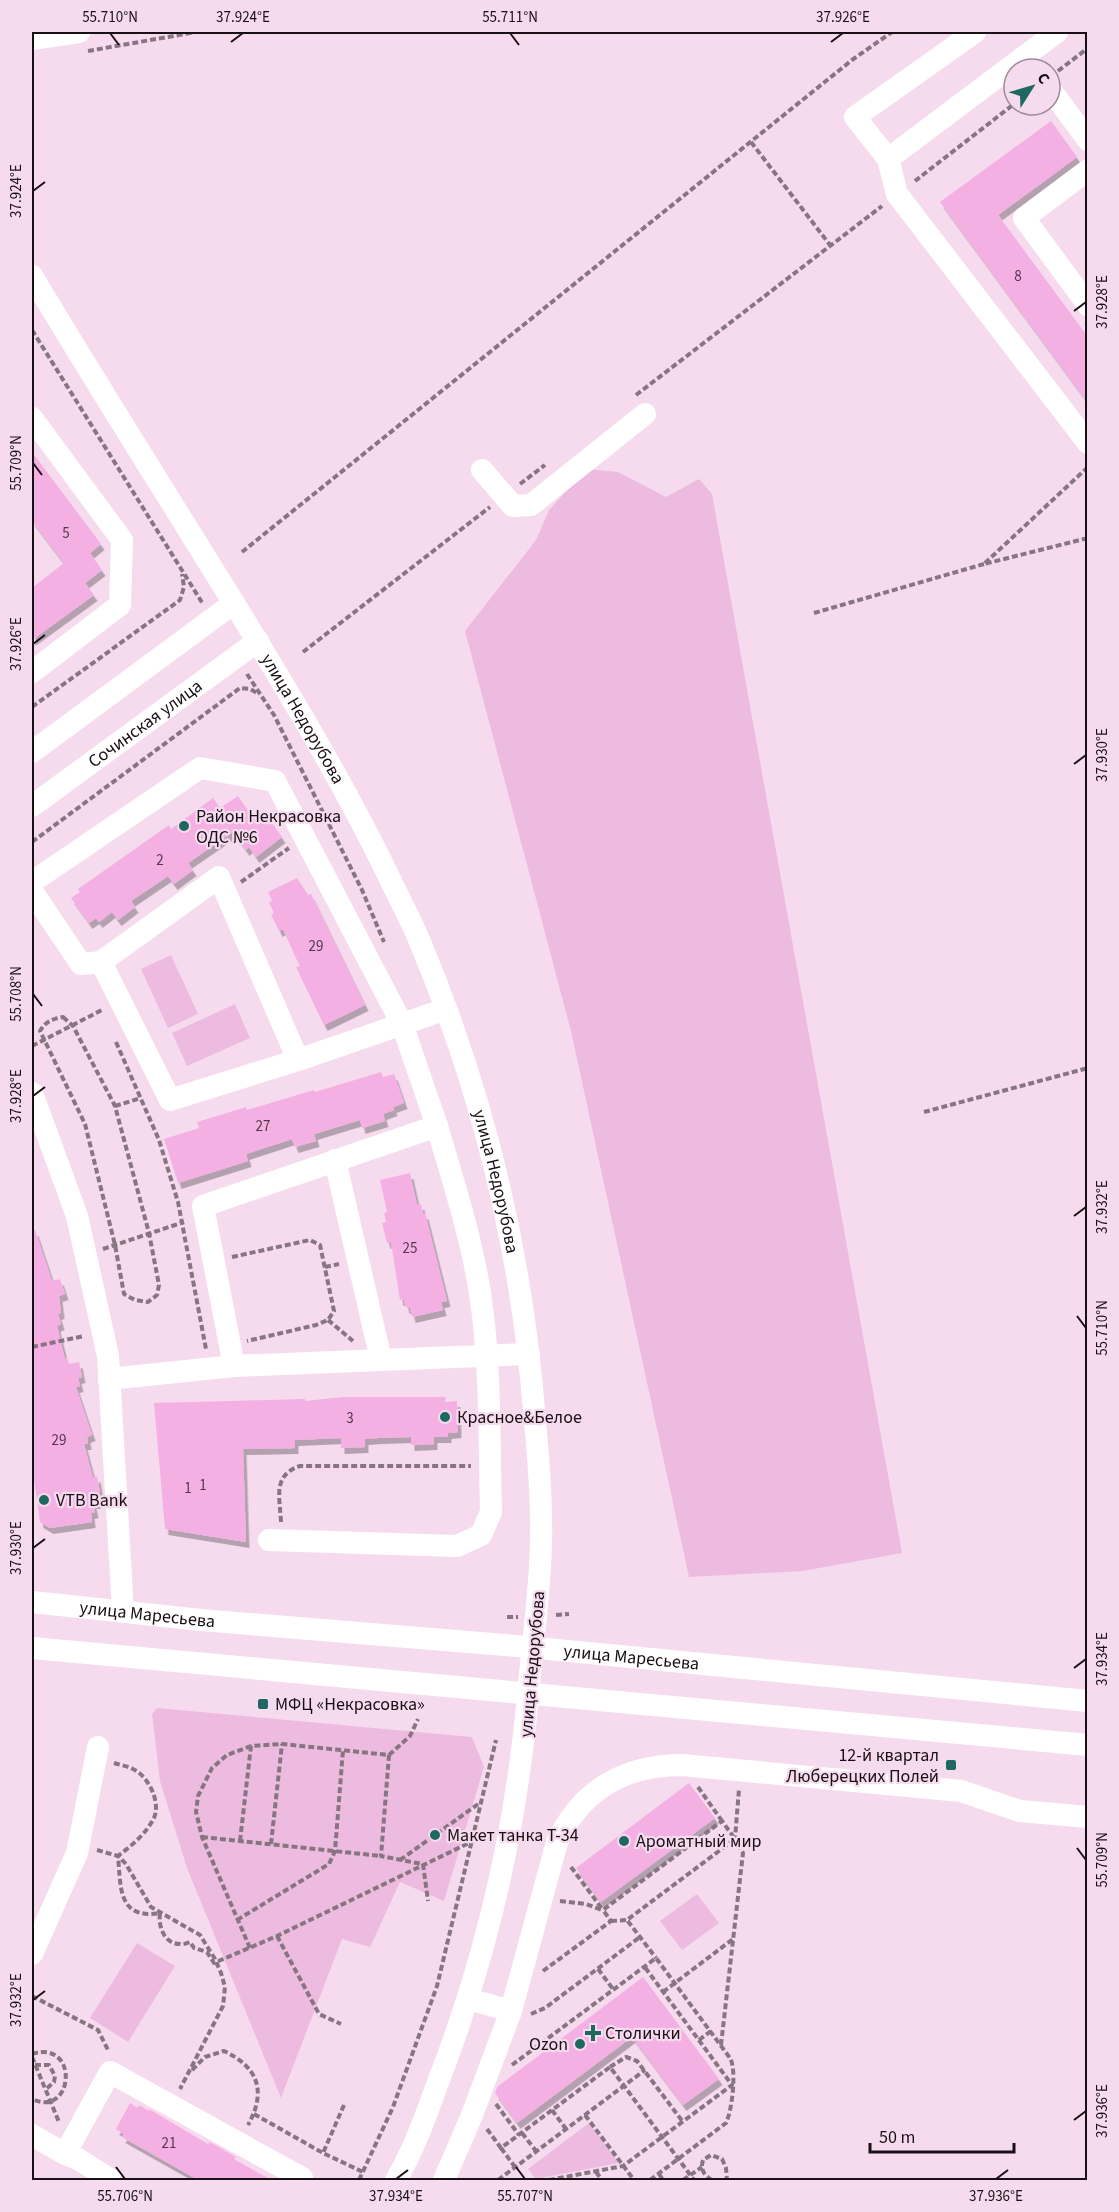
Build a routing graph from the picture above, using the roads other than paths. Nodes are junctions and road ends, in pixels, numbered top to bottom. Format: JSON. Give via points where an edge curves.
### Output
{"nodes":[{"id":1,"x":975,"y":32,"type":"edge"},
{"id":2,"x":1057,"y":32,"type":"edge"},
{"id":3,"x":32,"y":39,"type":"edge"},
{"id":4,"x":79,"y":42,"type":"edge"},
{"id":5,"x":1034,"y":57,"type":"edge"},
{"id":6,"x":1002,"y":81,"type":"edge"},
{"id":7,"x":1062,"y":105,"type":"edge"},
{"id":8,"x":1088,"y":140,"type":"edge"},
{"id":9,"x":888,"y":159,"type":"junction"},
{"id":10,"x":1088,"y":171,"type":"edge"},
{"id":11,"x":33,"y":282,"type":"edge"},
{"id":12,"x":1088,"y":305,"type":"edge"},
{"id":13,"x":640,"y":405,"type":"road end"},
{"id":14,"x":32,"y":418,"type":"edge"},
{"id":15,"x":1088,"y":443,"type":"edge"},
{"id":16,"x":482,"y":470,"type":"dead end"},
{"id":17,"x":234,"y":603,"type":"junction"},
{"id":18,"x":258,"y":641,"type":"junction"},
{"id":19,"x":32,"y":672,"type":"edge"},
{"id":20,"x":32,"y":752,"type":"edge"},
{"id":21,"x":32,"y":806,"type":"edge"},
{"id":22,"x":32,"y":882,"type":"edge"},
{"id":23,"x":32,"y":891,"type":"edge"},
{"id":24,"x":101,"y":962,"type":"junction"},
{"id":25,"x":446,"y":1009,"type":"junction"},
{"id":26,"x":402,"y":1024,"type":"junction"},
{"id":27,"x":298,"y":1060,"type":"junction"},
{"id":28,"x":32,"y":1093,"type":"edge"},
{"id":29,"x":437,"y":1125,"type":"junction"},
{"id":30,"x":335,"y":1160,"type":"junction"},
{"id":31,"x":529,"y":1354,"type":"junction"},
{"id":32,"x":232,"y":1355,"type":"junction"},
{"id":33,"x":486,"y":1355,"type":"junction"},
{"id":34,"x":381,"y":1360,"type":"junction"},
{"id":35,"x":109,"y":1379,"type":"junction"},
{"id":36,"x":275,"y":1540,"type":"road end"},
{"id":37,"x":32,"y":1602,"type":"edge"},
{"id":38,"x":123,"y":1611,"type":"junction"},
{"id":39,"x":32,"y":1648,"type":"edge"},
{"id":40,"x":534,"y":1648,"type":"junction"},
{"id":41,"x":528,"y":1693,"type":"junction"},
{"id":42,"x":1088,"y":1701,"type":"edge"},
{"id":43,"x":1088,"y":1746,"type":"edge"},
{"id":44,"x":97,"y":1752,"type":"road end"},
{"id":45,"x":1088,"y":1817,"type":"edge"},
{"id":46,"x":32,"y":1954,"type":"edge"},
{"id":47,"x":468,"y":1998,"type":"junction"},
{"id":48,"x":513,"y":2001,"type":"junction"},
{"id":49,"x":32,"y":2135,"type":"edge"},
{"id":50,"x":67,"y":2150,"type":"junction"},
{"id":51,"x":302,"y":2178,"type":"dead end"},
{"id":52,"x":111,"y":2181,"type":"edge"},
{"id":53,"x":396,"y":2181,"type":"edge"},
{"id":54,"x":444,"y":2181,"type":"edge"}],
"edges":[{"from":1,"to":9,"type":"street","via":[[855,117]]},
{"from":2,"to":5,"type":"street"},
{"from":3,"to":4,"type":"street"},
{"from":6,"to":9,"type":"street"},
{"from":7,"to":8,"type":"street"},
{"from":9,"to":15,"type":"street","via":[[897,195]]},
{"from":10,"to":12,"type":"street","via":[[1024,218]]},
{"from":11,"to":17,"type":"street","name":"улица Недорубова"},
{"from":13,"to":16,"type":"street","via":[[531,505],[513,506]]},
{"from":14,"to":19,"type":"street","via":[[122,540],[120,605]]},
{"from":17,"to":18,"type":"street","name":"улица Недорубова"},
{"from":17,"to":20,"type":"street"},
{"from":18,"to":21,"type":"street","name":"Сочинская улица"},
{"from":18,"to":25,"type":"street","name":"улица Недорубова","via":[[358,815],[419,939]]},
{"from":22,"to":26,"type":"street","via":[[200,768],[275,781]]},
{"from":23,"to":24,"type":"street","via":[[81,964]]},
{"from":24,"to":27,"type":"street","via":[[170,1100]]},
{"from":24,"to":27,"type":"street","via":[[219,877]]},
{"from":25,"to":26,"type":"street"},
{"from":25,"to":31,"type":"street","name":"улица Недорубова","via":[[476,1093],[514,1256]]},
{"from":26,"to":27,"type":"street"},
{"from":26,"to":29,"type":"street"},
{"from":28,"to":35,"type":"street","via":[[77,1216],[108,1356]]},
{"from":29,"to":30,"type":"street"},
{"from":29,"to":33,"type":"street","via":[[465,1221],[480,1293]]},
{"from":30,"to":32,"type":"street","via":[[203,1206]]},
{"from":30,"to":34,"type":"street"},
{"from":31,"to":33,"type":"street"},
{"from":31,"to":40,"type":"street","name":"улица Недорубова","via":[[541,1539]]},
{"from":32,"to":34,"type":"street"},
{"from":32,"to":35,"type":"street","via":[[209,1369]]},
{"from":33,"to":34,"type":"street"},
{"from":33,"to":36,"type":"street","via":[[491,1512],[481,1535],[457,1546]]},
{"from":35,"to":38,"type":"street"},
{"from":37,"to":38,"type":"street","name":"улица Маресьева"},
{"from":38,"to":40,"type":"street","name":"улица Маресьева"},
{"from":39,"to":41,"type":"street"},
{"from":40,"to":41,"type":"street","name":"улица Недорубова"},
{"from":40,"to":42,"type":"street","name":"улица Маресьева"},
{"from":41,"to":43,"type":"street"},
{"from":41,"to":47,"type":"street","name":"улица Недорубова","via":[[524,1746],[498,1894]]},
{"from":44,"to":46,"type":"street","via":[[77,1853]]},
{"from":45,"to":48,"type":"street","via":[[1020,1811],[961,1791],[682,1765],[632,1771],[604,1785],[570,1817],[555,1847]]},
{"from":47,"to":48,"type":"street"},
{"from":47,"to":53,"type":"street","name":"улица Недорубова","via":[[410,2157]]},
{"from":48,"to":54,"type":"street","via":[[474,2112]]},
{"from":49,"to":50,"type":"street"},
{"from":50,"to":51,"type":"street","via":[[110,2072]]},
{"from":50,"to":52,"type":"street"}]}
